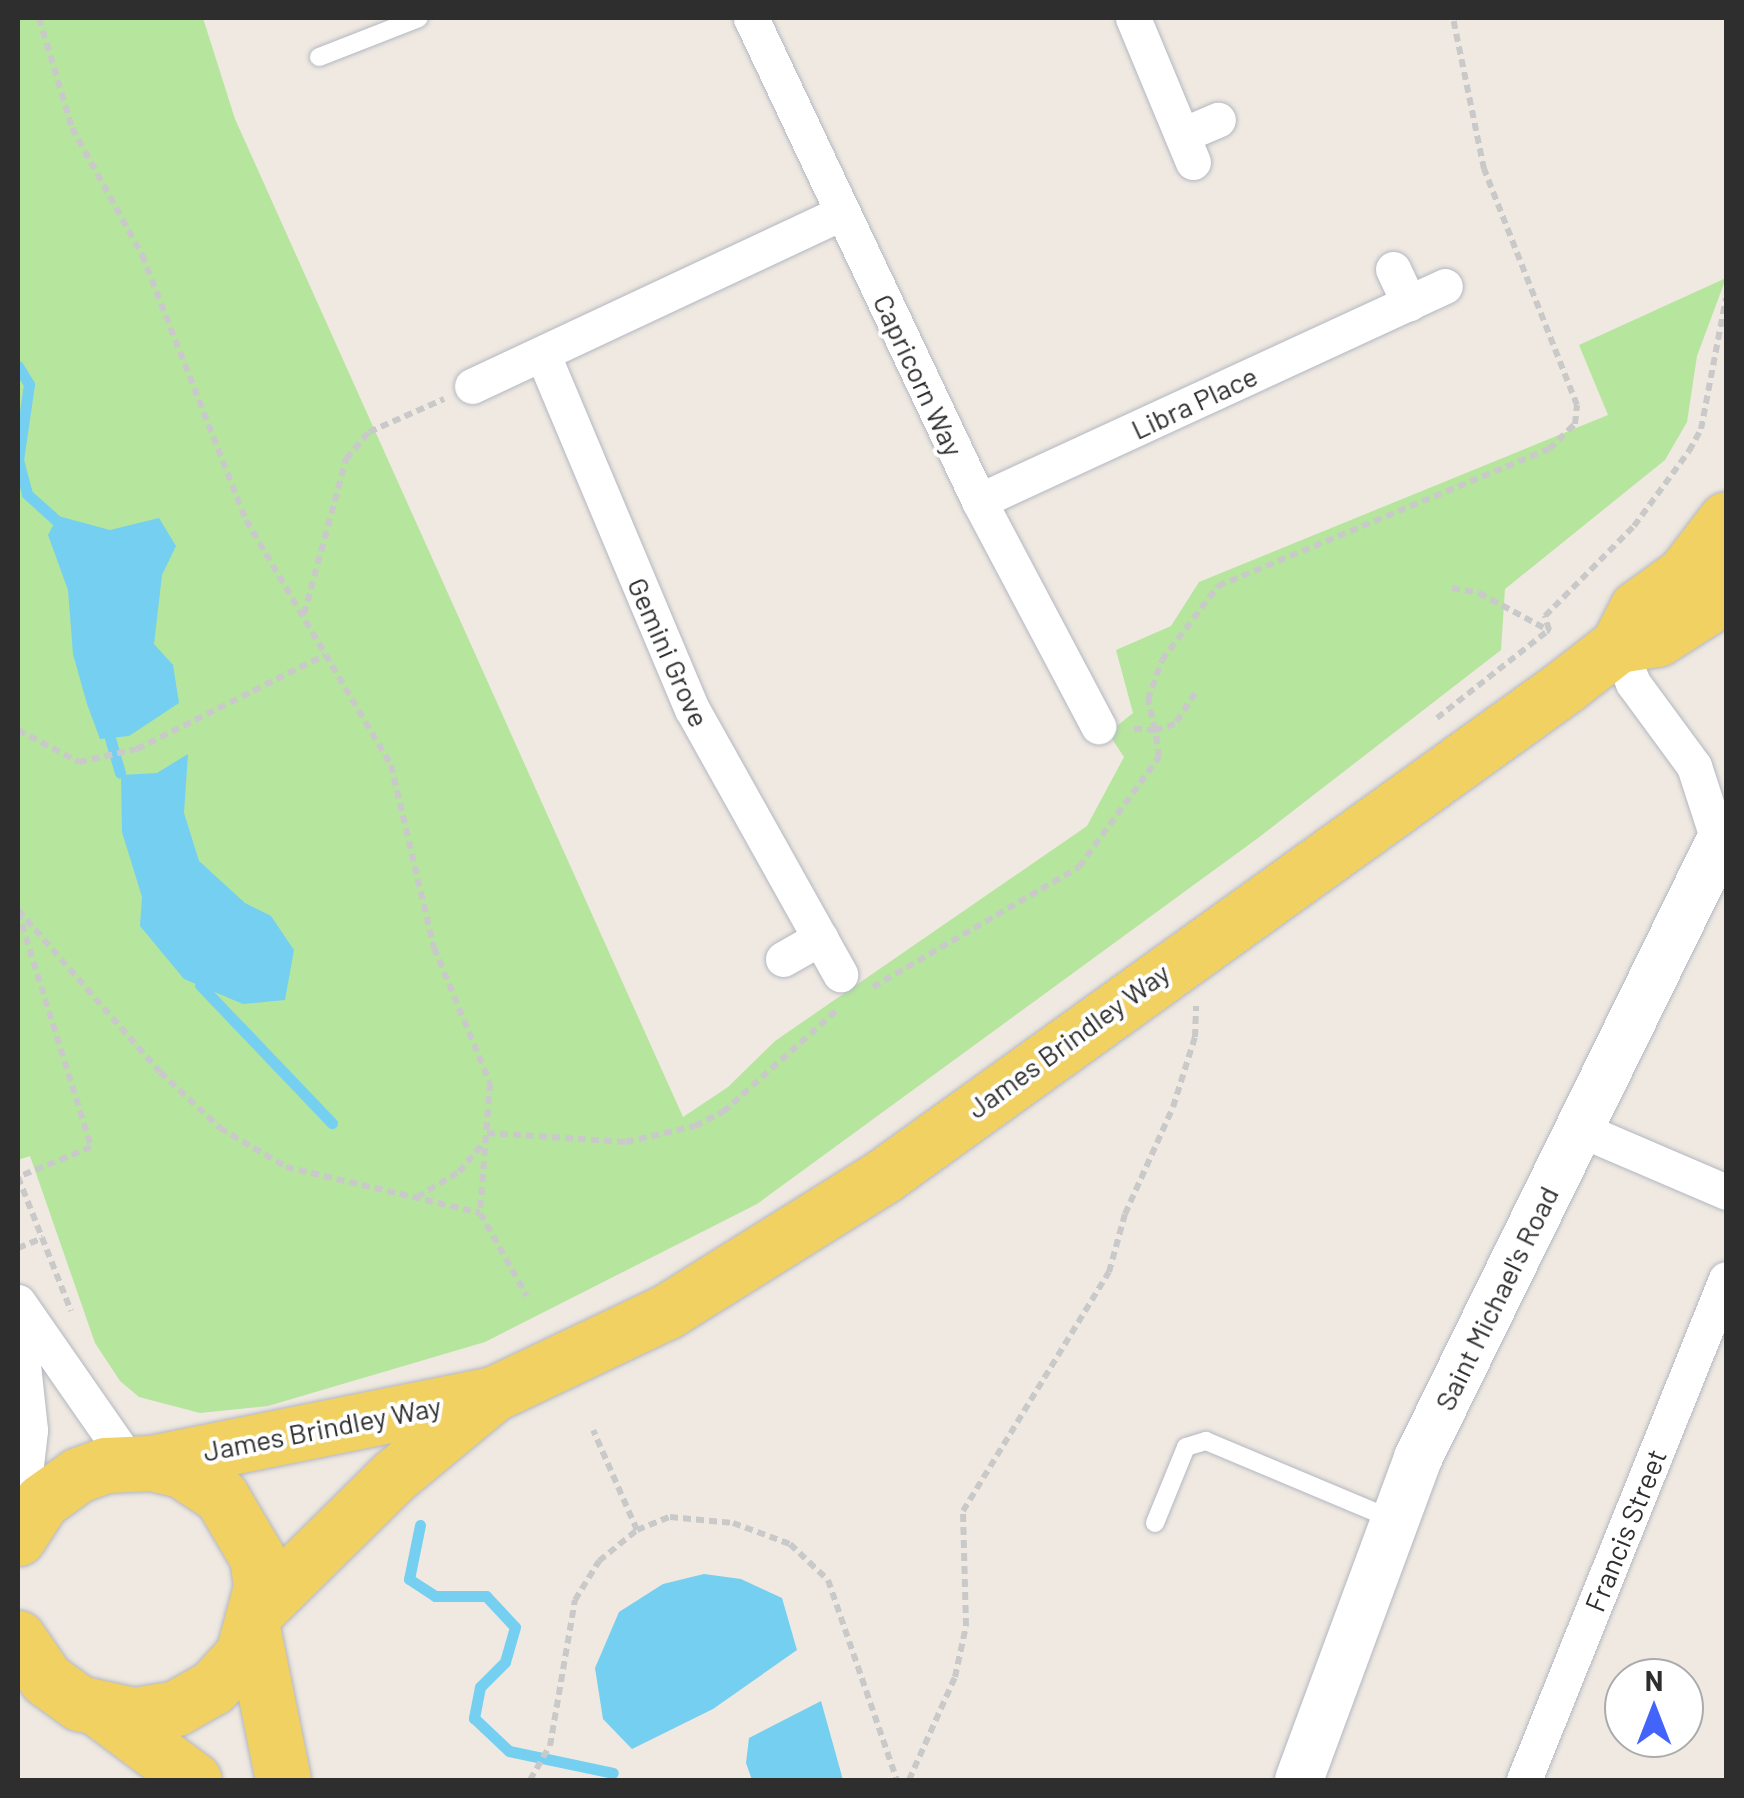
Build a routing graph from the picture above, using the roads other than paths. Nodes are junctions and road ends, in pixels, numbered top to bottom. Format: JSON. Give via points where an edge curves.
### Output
{"nodes":[{"id":1,"x":420,"y":18,"type":"edge"},
{"id":2,"x":751,"y":18,"type":"edge"},
{"id":3,"x":1133,"y":18,"type":"edge"},
{"id":4,"x":319,"y":56,"type":"dead end"},
{"id":5,"x":1218,"y":120,"type":"dead end"},
{"id":6,"x":842,"y":213,"type":"junction"},
{"id":7,"x":1394,"y":269,"type":"dead end"},
{"id":8,"x":1445,"y":286,"type":"dead end"},
{"id":9,"x":1409,"y":303,"type":"junction"},
{"id":10,"x":542,"y":355,"type":"junction"},
{"id":11,"x":472,"y":386,"type":"road end"},
{"id":12,"x":979,"y":501,"type":"junction"},
{"id":13,"x":1726,"y":519,"type":"edge"},
{"id":14,"x":1726,"y":595,"type":"edge"},
{"id":15,"x":1618,"y":646,"type":"junction"},
{"id":16,"x":1098,"y":726,"type":"road end"},
{"id":17,"x":1720,"y":855,"type":"edge"},
{"id":18,"x":820,"y":938,"type":"junction"},
{"id":19,"x":784,"y":959,"type":"dead end"},
{"id":20,"x":846,"y":992,"type":"road end"},
{"id":21,"x":1578,"y":1128,"type":"junction"},
{"id":22,"x":1726,"y":1192,"type":"edge"},
{"id":23,"x":1726,"y":1278,"type":"edge"},
{"id":24,"x":18,"y":1301,"type":"edge"},
{"id":25,"x":18,"y":1318,"type":"edge"},
{"id":26,"x":493,"y":1394,"type":"junction"},
{"id":27,"x":140,"y":1462,"type":"junction"},
{"id":28,"x":1394,"y":1520,"type":"junction"},
{"id":29,"x":1155,"y":1524,"type":"dead end"},
{"id":30,"x":18,"y":1538,"type":"edge"},
{"id":31,"x":256,"y":1620,"type":"junction"},
{"id":32,"x":18,"y":1638,"type":"edge"},
{"id":33,"x":18,"y":1696,"type":"edge"},
{"id":34,"x":89,"y":1706,"type":"junction"},
{"id":35,"x":194,"y":1780,"type":"edge"},
{"id":36,"x":283,"y":1780,"type":"edge"},
{"id":37,"x":1299,"y":1780,"type":"edge"},
{"id":38,"x":1524,"y":1780,"type":"edge"}],
"edges":[{"from":1,"to":4,"type":"lane"},
{"from":2,"to":6,"type":"street","name":"Capricorn Way"},
{"from":3,"to":5,"type":"street","via":[[1188,149]]},
{"from":6,"to":10,"type":"street"},
{"from":6,"to":12,"type":"street","name":"Capricorn Way"},
{"from":7,"to":9,"type":"street"},
{"from":8,"to":9,"type":"street","name":"Libra Place"},
{"from":9,"to":12,"type":"street","name":"Libra Place"},
{"from":10,"to":11,"type":"street"},
{"from":10,"to":18,"type":"street","name":"Gemini Grove","via":[[692,708]]},
{"from":12,"to":16,"type":"street","name":"Capricorn Way"},
{"from":13,"to":15,"type":"main road","name":"James Brindley Way","via":[[1684,574],[1637,608]]},
{"from":14,"to":15,"type":"main road","name":"James Brindley Way","via":[[1658,639]]},
{"from":15,"to":17,"type":"street","via":[[1633,683],[1694,766]]},
{"from":15,"to":26,"type":"main road","name":"James Brindley Way","via":[[805,1226],[666,1312]]},
{"from":17,"to":21,"type":"street","name":"Saint Michael's Road"},
{"from":18,"to":19,"type":"street"},
{"from":18,"to":20,"type":"street","name":"Gemini Grove"},
{"from":21,"to":22,"type":"street"},
{"from":21,"to":28,"type":"street","name":"Saint Michael's Road"},
{"from":23,"to":38,"type":"street","name":"Francis Street"},
{"from":24,"to":27,"type":"street"},
{"from":25,"to":30,"type":"street","via":[[30,1430]]},
{"from":26,"to":27,"type":"main road","name":"James Brindley Way"},
{"from":26,"to":31,"type":"main road","name":"James Brindley Way","via":[[394,1476]]},
{"from":27,"to":30,"type":"main road","name":"James Brindley Way","via":[[78,1475],[42,1501]]},
{"from":27,"to":31,"type":"main road","via":[[182,1470],[237,1514],[257,1557]]},
{"from":28,"to":29,"type":"lane","via":[[1206,1441],[1186,1447]]},
{"from":28,"to":37,"type":"street","name":"Saint Michael's Road"},
{"from":31,"to":34,"type":"main road","name":"James Brindley Way","via":[[213,1687],[176,1708],[134,1715]]},
{"from":31,"to":36,"type":"main road"},
{"from":32,"to":34,"type":"main road","via":[[46,1678]]},
{"from":33,"to":34,"type":"main road"},
{"from":34,"to":35,"type":"main road"}]}
